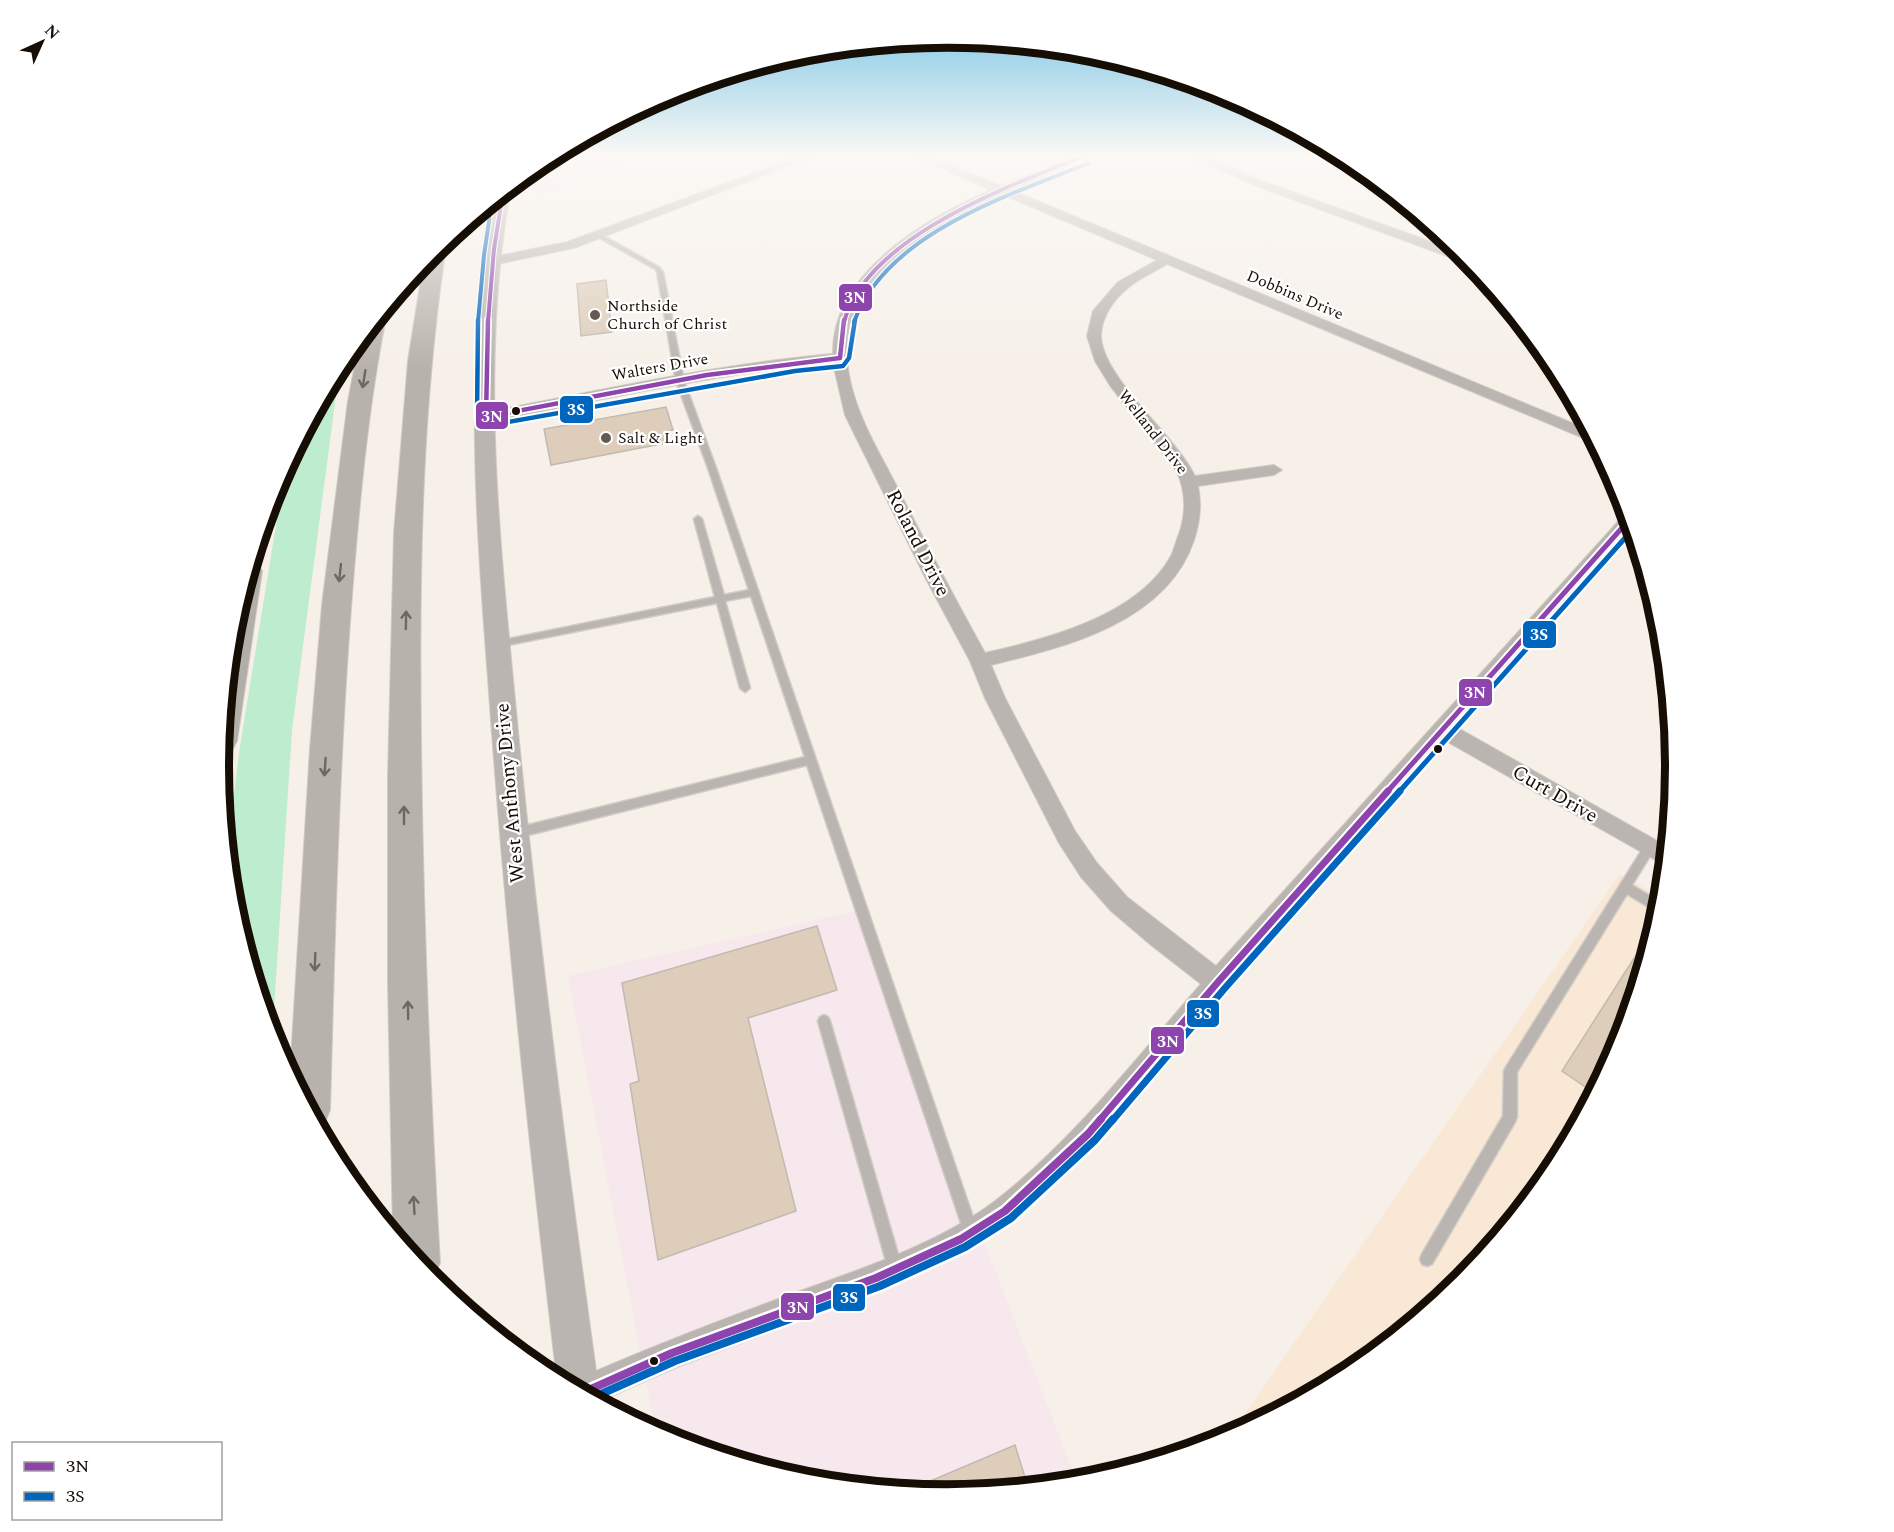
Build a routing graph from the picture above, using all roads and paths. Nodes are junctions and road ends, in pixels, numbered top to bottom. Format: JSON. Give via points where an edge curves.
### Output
{"nodes":[{"id":1,"x":496,"y":226,"type":"edge"},
{"id":2,"x":621,"y":226,"type":"edge"},
{"id":3,"x":929,"y":226,"type":"edge"},
{"id":4,"x":1088,"y":226,"type":"edge"},
{"id":5,"x":1377,"y":226,"type":"edge"},
{"id":6,"x":598,"y":235,"type":"junction"},
{"id":7,"x":1449,"y":253,"type":"edge"},
{"id":8,"x":1167,"y":260,"type":"junction"},
{"id":9,"x":493,"y":261,"type":"junction"},
{"id":10,"x":433,"y":265,"type":"edge"},
{"id":11,"x":372,"y":337,"type":"edge"},
{"id":12,"x":840,"y":358,"type":"junction"},
{"id":13,"x":680,"y":381,"type":"junction"},
{"id":14,"x":486,"y":417,"type":"junction"},
{"id":15,"x":1583,"y":433,"type":"edge"},
{"id":16,"x":1274,"y":470,"type":"dead end"},
{"id":17,"x":1190,"y":482,"type":"junction"},
{"id":18,"x":698,"y":519,"type":"dead end"},
{"id":19,"x":1624,"y":526,"type":"edge"},
{"id":20,"x":754,"y":592,"type":"junction"},
{"id":21,"x":720,"y":598,"type":"junction"},
{"id":22,"x":497,"y":644,"type":"junction"},
{"id":23,"x":980,"y":661,"type":"junction"},
{"id":24,"x":745,"y":688,"type":"dead end"},
{"id":25,"x":1444,"y":730,"type":"junction"},
{"id":26,"x":811,"y":760,"type":"junction"},
{"id":27,"x":512,"y":834,"type":"junction"},
{"id":28,"x":1658,"y":852,"type":"edge"},
{"id":29,"x":1625,"y":887,"type":"junction"},
{"id":30,"x":1651,"y":903,"type":"edge"},
{"id":31,"x":1218,"y":982,"type":"junction"},
{"id":32,"x":824,"y":1021,"type":"dead end"},
{"id":33,"x":310,"y":1096,"type":"edge"},
{"id":34,"x":971,"y":1232,"type":"junction"},
{"id":35,"x":416,"y":1249,"type":"edge"},
{"id":36,"x":1427,"y":1259,"type":"dead end"},
{"id":37,"x":896,"y":1269,"type":"junction"},
{"id":38,"x":580,"y":1383,"type":"edge"},
{"id":39,"x":589,"y":1389,"type":"edge"}],
"edges":[{"from":1,"to":9,"type":"street","name":"West Anthony Drive"},
{"from":2,"to":6,"type":"street"},
{"from":3,"to":12,"type":"street","name":"Roland Drive","via":[[877,269],[847,313]]},
{"from":4,"to":8,"type":"street","name":"Dobbins Drive"},
{"from":5,"to":7,"type":"street"},
{"from":6,"to":9,"type":"street"},
{"from":6,"to":13,"type":"lane","via":[[660,272]]},
{"from":8,"to":15,"type":"street","name":"Dobbins Drive"},
{"from":8,"to":17,"type":"street","name":"Welland Drive","via":[[1138,274],[1109,297],[1095,323],[1094,338],[1101,362],[1116,385],[1167,446]]},
{"from":9,"to":14,"type":"street","name":"West Anthony Drive"},
{"from":35,"to":10,"type":"highway","one_way":true,"via":[[404,852],[405,624],[411,461]]},
{"from":11,"to":33,"type":"highway","one_way":true,"via":[[354,444],[337,598],[322,803]]},
{"from":12,"to":13,"type":"street","name":"Walters Drive"},
{"from":12,"to":23,"type":"street","name":"Roland Drive","via":[[844,390],[853,416]]},
{"from":13,"to":14,"type":"street","name":"Walters Drive"},
{"from":13,"to":20,"type":"lane"},
{"from":14,"to":22,"type":"street","name":"West Anthony Drive","via":[[486,501]]},
{"from":16,"to":17,"type":"street"},
{"from":17,"to":23,"type":"street","name":"Welland Drive","via":[[1189,534],[1169,574],[1155,589],[1104,621],[1058,640]]},
{"from":18,"to":21,"type":"lane"},
{"from":19,"to":25,"type":"street"},
{"from":20,"to":21,"type":"lane"},
{"from":20,"to":26,"type":"lane"},
{"from":21,"to":22,"type":"lane"},
{"from":21,"to":24,"type":"lane"},
{"from":22,"to":27,"type":"street","name":"West Anthony Drive"},
{"from":23,"to":31,"type":"street","name":"Roland Drive","via":[[1067,837],[1089,870],[1119,904]]},
{"from":25,"to":28,"type":"street","name":"Curt Drive"},
{"from":25,"to":31,"type":"street"},
{"from":26,"to":27,"type":"lane"},
{"from":26,"to":34,"type":"lane"},
{"from":27,"to":38,"type":"street","name":"West Anthony Drive","via":[[538,1072]]},
{"from":28,"to":29,"type":"lane"},
{"from":29,"to":30,"type":"lane"},
{"from":29,"to":36,"type":"lane","via":[[1511,1071],[1510,1117]]},
{"from":31,"to":34,"type":"street","via":[[1088,1134],[1005,1210]]},
{"from":32,"to":37,"type":"lane"},
{"from":34,"to":37,"type":"street"},
{"from":37,"to":39,"type":"street","via":[[672,1353]]}]}
